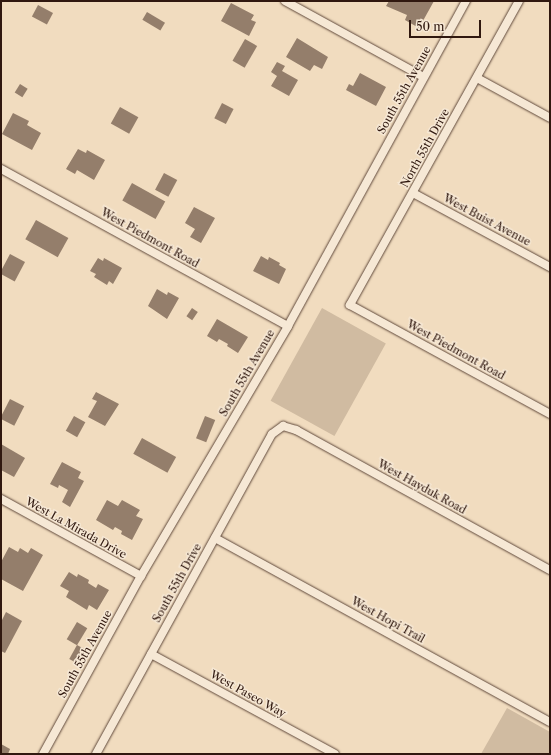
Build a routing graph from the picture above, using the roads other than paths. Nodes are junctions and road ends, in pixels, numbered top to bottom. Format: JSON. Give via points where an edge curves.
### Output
{"nodes":[{"id":1,"x":285,"y":1,"type":"edge"},
{"id":2,"x":466,"y":1,"type":"edge"},
{"id":3,"x":519,"y":1,"type":"edge"},
{"id":4,"x":423,"y":77,"type":"junction"},
{"id":5,"x":476,"y":78,"type":"junction"},
{"id":6,"x":550,"y":118,"type":"edge"},
{"id":7,"x":1,"y":169,"type":"edge"},
{"id":8,"x":412,"y":193,"type":"junction"},
{"id":9,"x":550,"y":267,"type":"edge"},
{"id":10,"x":350,"y":305,"type":"joint"},
{"id":11,"x":288,"y":326,"type":"junction"},
{"id":12,"x":550,"y":414,"type":"edge"},
{"id":13,"x":283,"y":426,"type":"joint"},
{"id":14,"x":1,"y":499,"type":"edge"},
{"id":15,"x":215,"y":538,"type":"junction"},
{"id":16,"x":550,"y":570,"type":"edge"},
{"id":17,"x":141,"y":576,"type":"junction"},
{"id":18,"x":151,"y":654,"type":"junction"},
{"id":19,"x":550,"y":722,"type":"edge"},
{"id":20,"x":43,"y":754,"type":"edge"},
{"id":21,"x":96,"y":754,"type":"edge"},
{"id":22,"x":335,"y":754,"type":"edge"}],
"edges":[{"from":1,"to":4,"type":"street"},
{"from":2,"to":4,"type":"street","name":"South 55th Avenue"},
{"from":3,"to":5,"type":"street","name":"North 55th Drive"},
{"from":4,"to":11,"type":"street","name":"South 55th Avenue"},
{"from":5,"to":6,"type":"street"},
{"from":5,"to":8,"type":"street","name":"North 55th Drive"},
{"from":7,"to":11,"type":"street","name":"West Piedmont Road"},
{"from":8,"to":9,"type":"street","name":"West Buist Avenue"},
{"from":8,"to":10,"type":"street","name":"North 55th Drive"},
{"from":10,"to":12,"type":"street","name":"West Piedmont Road"},
{"from":11,"to":17,"type":"street","name":"South 55th Avenue"},
{"from":13,"to":15,"type":"street","name":"South 55th Drive","via":[[272,434]]},
{"from":13,"to":16,"type":"street","name":"West Hayduk Road","via":[[296,430]]},
{"from":14,"to":17,"type":"street","name":"West La Mirada Drive"},
{"from":15,"to":18,"type":"street","name":"South 55th Drive"},
{"from":15,"to":19,"type":"street","name":"West Hopi Trail"},
{"from":17,"to":20,"type":"street","name":"South 55th Avenue"},
{"from":18,"to":21,"type":"street","name":"South 55th Drive"},
{"from":18,"to":22,"type":"street","name":"West Paseo Way"}]}
